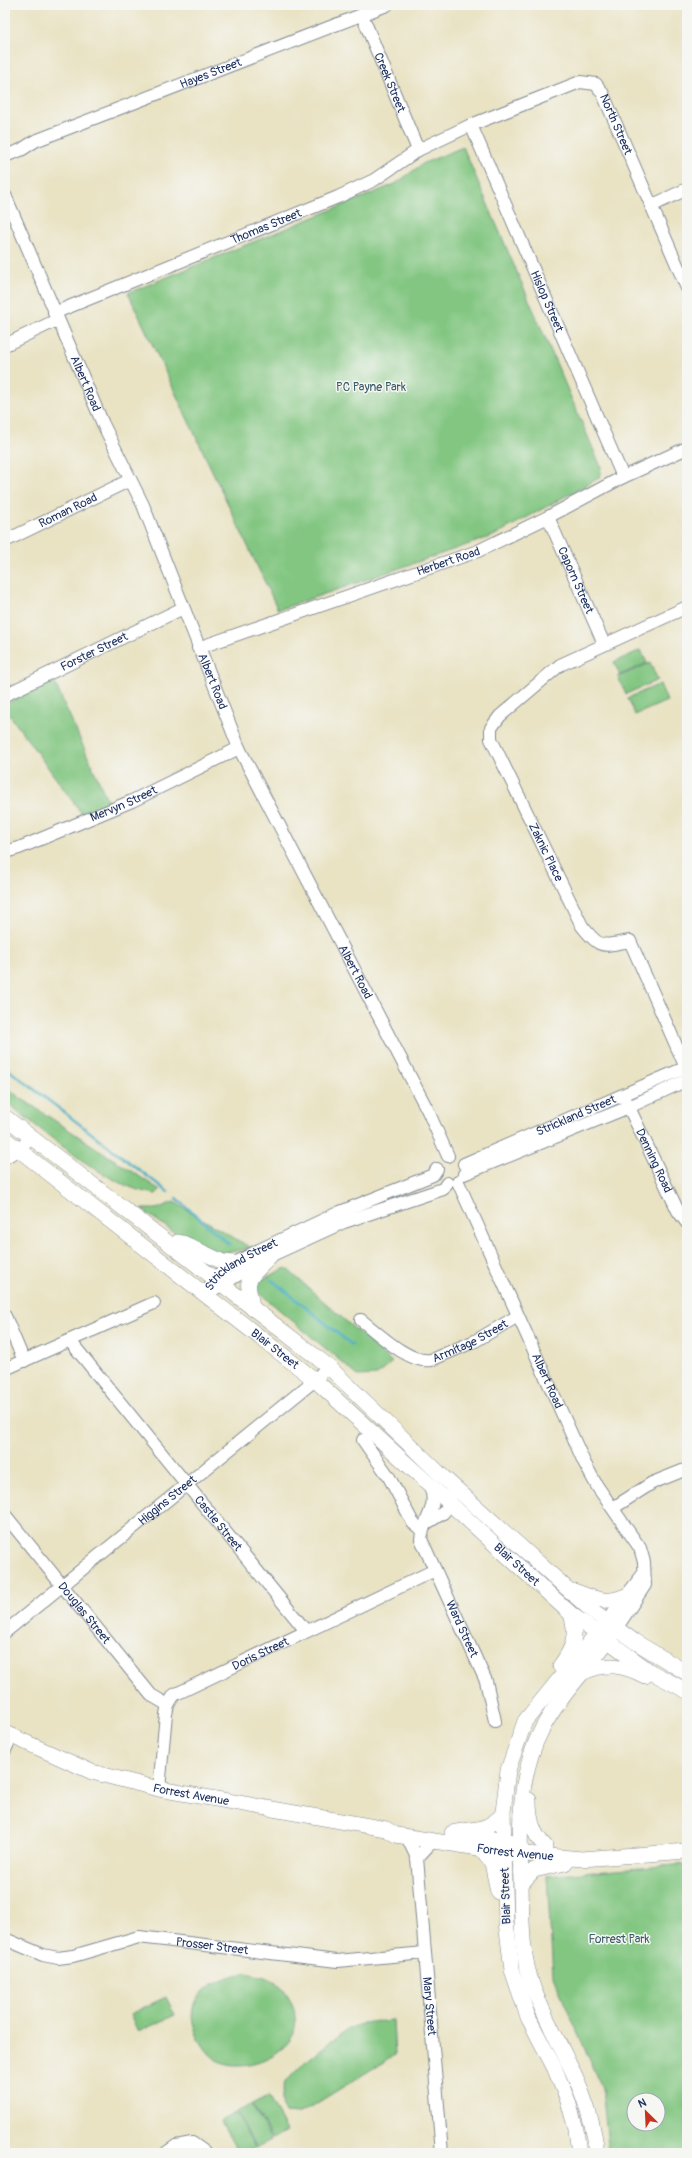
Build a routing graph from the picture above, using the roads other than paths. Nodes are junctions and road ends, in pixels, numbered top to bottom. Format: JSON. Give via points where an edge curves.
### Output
{"nodes":[{"id":1,"x":387,"y":5,"type":"edge"},
{"id":2,"x":362,"y":15,"type":"junction"},
{"id":3,"x":471,"y":125,"type":"junction"},
{"id":4,"x":35,"y":141,"type":"junction"},
{"id":5,"x":5,"y":148,"type":"edge"},
{"id":6,"x":418,"y":150,"type":"junction"},
{"id":7,"x":5,"y":156,"type":"edge"},
{"id":8,"x":687,"y":190,"type":"edge"},
{"id":9,"x":5,"y":195,"type":"edge"},
{"id":10,"x":651,"y":206,"type":"junction"},
{"id":11,"x":687,"y":288,"type":"edge"},
{"id":12,"x":56,"y":316,"type":"junction"},
{"id":13,"x":5,"y":345,"type":"edge"},
{"id":14,"x":687,"y":448,"type":"edge"},
{"id":15,"x":623,"y":477,"type":"junction"},
{"id":16,"x":130,"y":480,"type":"junction"},
{"id":17,"x":548,"y":517,"type":"junction"},
{"id":18,"x":5,"y":541,"type":"edge"},
{"id":19,"x":687,"y":607,"type":"edge"},
{"id":20,"x":183,"y":608,"type":"junction"},
{"id":21,"x":604,"y":644,"type":"junction"},
{"id":22,"x":198,"y":648,"type":"junction"},
{"id":23,"x":5,"y":695,"type":"edge"},
{"id":24,"x":239,"y":748,"type":"junction"},
{"id":25,"x":5,"y":852,"type":"edge"},
{"id":26,"x":687,"y":1068,"type":"edge"},
{"id":27,"x":687,"y":1080,"type":"edge"},
{"id":28,"x":627,"y":1101,"type":"junction"},
{"id":29,"x":5,"y":1117,"type":"edge"},
{"id":30,"x":30,"y":1137,"type":"junction"},
{"id":31,"x":5,"y":1139,"type":"edge"},
{"id":32,"x":20,"y":1150,"type":"junction"},
{"id":33,"x":448,"y":1156,"type":"junction"},
{"id":34,"x":5,"y":1157,"type":"edge"},
{"id":35,"x":437,"y":1169,"type":"junction"},
{"id":36,"x":458,"y":1176,"type":"junction"},
{"id":37,"x":687,"y":1223,"type":"edge"},
{"id":38,"x":167,"y":1242,"type":"junction"},
{"id":39,"x":270,"y":1256,"type":"junction"},
{"id":40,"x":234,"y":1263,"type":"junction"},
{"id":41,"x":219,"y":1282,"type":"junction"},
{"id":42,"x":205,"y":1294,"type":"junction"},
{"id":43,"x":154,"y":1303,"type":"dead end"},
{"id":44,"x":253,"y":1309,"type":"junction"},
{"id":45,"x":5,"y":1316,"type":"edge"},
{"id":46,"x":518,"y":1316,"type":"junction"},
{"id":47,"x":361,"y":1320,"type":"dead end"},
{"id":48,"x":70,"y":1341,"type":"junction"},
{"id":49,"x":24,"y":1361,"type":"junction"},
{"id":50,"x":328,"y":1366,"type":"junction"},
{"id":51,"x":5,"y":1369,"type":"edge"},
{"id":52,"x":315,"y":1380,"type":"junction"},
{"id":53,"x":363,"y":1440,"type":"dead end"},
{"id":54,"x":687,"y":1469,"type":"edge"},
{"id":55,"x":442,"y":1476,"type":"junction"},
{"id":56,"x":188,"y":1483,"type":"junction"},
{"id":57,"x":430,"y":1486,"type":"junction"},
{"id":58,"x":450,"y":1504,"type":"junction"},
{"id":59,"x":613,"y":1508,"type":"junction"},
{"id":60,"x":5,"y":1515,"type":"edge"},
{"id":61,"x":423,"y":1531,"type":"junction"},
{"id":62,"x":435,"y":1570,"type":"junction"},
{"id":63,"x":644,"y":1573,"type":"junction"},
{"id":64,"x":63,"y":1585,"type":"junction"},
{"id":65,"x":564,"y":1587,"type":"junction"},
{"id":66,"x":625,"y":1596,"type":"junction"},
{"id":67,"x":571,"y":1614,"type":"junction"},
{"id":68,"x":611,"y":1625,"type":"junction"},
{"id":69,"x":306,"y":1631,"type":"junction"},
{"id":70,"x":5,"y":1632,"type":"edge"},
{"id":71,"x":602,"y":1638,"type":"junction"},
{"id":72,"x":583,"y":1673,"type":"junction"},
{"id":73,"x":687,"y":1673,"type":"edge"},
{"id":74,"x":687,"y":1690,"type":"edge"},
{"id":75,"x":687,"y":1696,"type":"edge"},
{"id":76,"x":168,"y":1705,"type":"junction"},
{"id":77,"x":495,"y":1721,"type":"dead end"},
{"id":78,"x":525,"y":1721,"type":"junction"},
{"id":79,"x":8,"y":1734,"type":"edge"},
{"id":80,"x":5,"y":1750,"type":"edge"},
{"id":81,"x":523,"y":1782,"type":"junction"},
{"id":82,"x":158,"y":1789,"type":"junction"},
{"id":83,"x":503,"y":1814,"type":"junction"},
{"id":84,"x":386,"y":1829,"type":"junction"},
{"id":85,"x":452,"y":1833,"type":"junction"},
{"id":86,"x":407,"y":1836,"type":"junction"},
{"id":87,"x":436,"y":1841,"type":"junction"},
{"id":88,"x":504,"y":1846,"type":"junction"},
{"id":89,"x":545,"y":1846,"type":"junction"},
{"id":90,"x":481,"y":1848,"type":"junction"},
{"id":91,"x":520,"y":1848,"type":"junction"},
{"id":92,"x":687,"y":1851,"type":"edge"},
{"id":93,"x":622,"y":1856,"type":"junction"},
{"id":94,"x":418,"y":1858,"type":"junction"},
{"id":95,"x":582,"y":1860,"type":"junction"},
{"id":96,"x":521,"y":1884,"type":"junction"},
{"id":97,"x":505,"y":1903,"type":"junction"},
{"id":98,"x":5,"y":1938,"type":"edge"},
{"id":99,"x":425,"y":1953,"type":"junction"},
{"id":100,"x":439,"y":2151,"type":"edge"},
{"id":101,"x":166,"y":2153,"type":"edge"},
{"id":102,"x":206,"y":2153,"type":"edge"},
{"id":103,"x":579,"y":2153,"type":"edge"},
{"id":104,"x":597,"y":2153,"type":"edge"}],
"edges":[{"from":1,"to":2,"type":"street","name":"Hayes Street"},
{"from":2,"to":4,"type":"street","name":"Hayes Street"},
{"from":2,"to":6,"type":"street","name":"Creek Street"},
{"from":3,"to":6,"type":"street","name":"Thomas Street"},
{"from":3,"to":10,"type":"street","name":"North Street","via":[[580,82],[596,84],[604,94]]},
{"from":3,"to":15,"type":"street","name":"Hislop Street"},
{"from":4,"to":5,"type":"street","name":"Hayes Street","via":[[21,142]]},
{"from":4,"to":7,"type":"street","name":"Hayes Street"},
{"from":6,"to":12,"type":"street","name":"Thomas Street","via":[[374,180],[338,197]]},
{"from":8,"to":10,"type":"street"},
{"from":9,"to":12,"type":"street","name":"Albert Road"},
{"from":10,"to":11,"type":"street","name":"North Street"},
{"from":12,"to":13,"type":"street","name":"Thomas Street"},
{"from":12,"to":16,"type":"street","name":"Albert Road"},
{"from":14,"to":15,"type":"street","name":"Herbert Road"},
{"from":15,"to":17,"type":"street","name":"Herbert Road"},
{"from":16,"to":18,"type":"street","name":"Roman Road"},
{"from":16,"to":20,"type":"street","name":"Albert Road","via":[[143,505]]},
{"from":17,"to":21,"type":"street","name":"Caporn Street"},
{"from":17,"to":22,"type":"street","name":"Herbert Road","via":[[478,551]]},
{"from":19,"to":21,"type":"street"},
{"from":20,"to":22,"type":"street","name":"Albert Road"},
{"from":20,"to":23,"type":"street","name":"Forster Street"},
{"from":21,"to":26,"type":"street","name":"Zaknic Place","via":[[560,665],[500,716],[491,728],[491,739],[582,926],[594,942],[605,945],[630,941]]},
{"from":22,"to":24,"type":"street","name":"Albert Road"},
{"from":24,"to":25,"type":"street","name":"Mervyn Street","via":[[132,801]]},
{"from":24,"to":33,"type":"street","name":"Albert Road","via":[[428,1111]]},
{"from":26,"to":28,"type":"street","name":"Strickland Street"},
{"from":27,"to":28,"type":"street","name":"Strickland Street"},
{"from":28,"to":36,"type":"street","name":"Strickland Street"},
{"from":28,"to":37,"type":"street","name":"Denning Road","via":[[678,1211]]},
{"from":29,"to":30,"type":"main road","name":"Blair Street"},
{"from":30,"to":32,"type":"street"},
{"from":30,"to":38,"type":"main road","name":"Blair Street"},
{"from":31,"to":32,"type":"main road","name":"Blair Street"},
{"from":32,"to":34,"type":"street"},
{"from":32,"to":42,"type":"main road","name":"Blair Street"},
{"from":33,"to":35,"type":"street","name":"Strickland Street","via":[[439,1162]]},
{"from":33,"to":36,"type":"street","via":[[458,1157]]},
{"from":35,"to":36,"type":"street","name":"Albert Road","via":[[439,1176]]},
{"from":35,"to":40,"type":"street","name":"Strickland Street","via":[[434,1175],[340,1212]]},
{"from":36,"to":39,"type":"street","name":"Strickland Street","via":[[444,1189],[344,1222]]},
{"from":36,"to":46,"type":"street","name":"Albert Road"},
{"from":38,"to":40,"type":"main road","via":[[183,1243],[223,1262]]},
{"from":38,"to":41,"type":"main road","name":"Blair Street"},
{"from":39,"to":41,"type":"street","name":"Strickland Street"},
{"from":39,"to":44,"type":"main road","via":[[247,1286]]},
{"from":40,"to":41,"type":"street","name":"Strickland Street"},
{"from":41,"to":42,"type":"street","name":"Strickland Street"},
{"from":41,"to":44,"type":"main road","name":"Blair Street"},
{"from":42,"to":52,"type":"main road","name":"Blair Street"},
{"from":43,"to":48,"type":"street"},
{"from":44,"to":50,"type":"main road","name":"Blair Street"},
{"from":45,"to":49,"type":"street"},
{"from":46,"to":47,"type":"street","name":"Armitage Street","via":[[475,1340],[431,1360],[423,1361],[411,1357]]},
{"from":46,"to":59,"type":"street","name":"Albert Road","via":[[584,1462]]},
{"from":48,"to":49,"type":"street"},
{"from":48,"to":56,"type":"street","name":"Castle Street"},
{"from":49,"to":51,"type":"street"},
{"from":50,"to":52,"type":"street","name":"Higgins Street"},
{"from":50,"to":55,"type":"main road","name":"Blair Street"},
{"from":52,"to":56,"type":"street","name":"Higgins Street"},
{"from":52,"to":57,"type":"main road","name":"Blair Street"},
{"from":53,"to":61,"type":"street","name":"Ward Street","via":[[389,1477],[413,1523]]},
{"from":54,"to":59,"type":"street","via":[[652,1483]]},
{"from":55,"to":58,"type":"street","via":[[451,1496]]},
{"from":55,"to":65,"type":"main road","name":"Blair Street"},
{"from":56,"to":64,"type":"street","name":"Higgins Street"},
{"from":56,"to":69,"type":"street","name":"Castle Street"},
{"from":57,"to":58,"type":"main road","name":"Blair Street"},
{"from":57,"to":61,"type":"street","via":[[434,1494],[432,1513]]},
{"from":58,"to":61,"type":"street"},
{"from":58,"to":67,"type":"main road","name":"Blair Street"},
{"from":59,"to":63,"type":"street","name":"Albert Road","via":[[640,1548]]},
{"from":60,"to":64,"type":"street","name":"Douglas Street"},
{"from":61,"to":62,"type":"street","name":"Ward Street"},
{"from":62,"to":69,"type":"street","name":"Doris Street"},
{"from":62,"to":77,"type":"street","name":"Ward Street","via":[[486,1681]]},
{"from":63,"to":66,"type":"street","name":"Albert Road"},
{"from":63,"to":68,"type":"street","name":"Albert Road","via":[[645,1586]]},
{"from":64,"to":70,"type":"street","name":"Higgins Street"},
{"from":64,"to":76,"type":"street","name":"Douglas Street","via":[[151,1695]]},
{"from":65,"to":66,"type":"main road","via":[[600,1601],[613,1601]]},
{"from":65,"to":68,"type":"main road","name":"Blair Street"},
{"from":66,"to":68,"type":"street","name":"Albert Road"},
{"from":67,"to":71,"type":"main road","name":"Blair Street"},
{"from":67,"to":78,"type":"main road","via":[[575,1627],[569,1654]]},
{"from":68,"to":71,"type":"main road","name":"Albert Road"},
{"from":68,"to":73,"type":"main road","name":"Blair Street"},
{"from":69,"to":76,"type":"street","name":"Doris Street","via":[[174,1695]]},
{"from":71,"to":72,"type":"main road","name":"Blair Street"},
{"from":71,"to":74,"type":"main road","via":[[651,1672]]},
{"from":71,"to":78,"type":"main road","name":"Blair Street"},
{"from":72,"to":75,"type":"main road","via":[[598,1666],[631,1669]]},
{"from":72,"to":81,"type":"main road","name":"Blair Street","via":[[543,1727],[532,1751]]},
{"from":76,"to":82,"type":"street"},
{"from":78,"to":83,"type":"main road","name":"Blair Street","via":[[508,1770]]},
{"from":79,"to":80,"type":"street"},
{"from":79,"to":82,"type":"main road","name":"Forrest Avenue","via":[[92,1772]]},
{"from":81,"to":89,"type":"main road","via":[[529,1793],[531,1823],[535,1834]]},
{"from":81,"to":91,"type":"main road","name":"Blair Street"},
{"from":82,"to":84,"type":"main road","name":"Forrest Avenue"},
{"from":83,"to":85,"type":"main road","via":[[494,1823],[481,1829]]},
{"from":83,"to":88,"type":"main road","name":"Blair Street"},
{"from":84,"to":85,"type":"main road","name":"Forrest Avenue","via":[[397,1825]]},
{"from":84,"to":86,"type":"main road","name":"Forrest Avenue","via":[[396,1835]]},
{"from":85,"to":88,"type":"main road","name":"Forrest Avenue"},
{"from":86,"to":87,"type":"main road","name":"Forrest Avenue"},
{"from":86,"to":94,"type":"street","name":"Mary Street"},
{"from":87,"to":90,"type":"main road","name":"Forrest Avenue"},
{"from":87,"to":94,"type":"street"},
{"from":88,"to":90,"type":"main road","name":"Forrest Avenue"},
{"from":88,"to":91,"type":"main road","name":"Forrest Avenue"},
{"from":88,"to":97,"type":"main road","name":"Blair Street"},
{"from":89,"to":91,"type":"main road","name":"Forrest Avenue"},
{"from":89,"to":93,"type":"main road","name":"Forrest Avenue"},
{"from":90,"to":97,"type":"main road","via":[[492,1863],[496,1890]]},
{"from":91,"to":95,"type":"main road","name":"Forrest Avenue"},
{"from":91,"to":96,"type":"main road","name":"Blair Street"},
{"from":92,"to":93,"type":"main road","name":"Forrest Avenue"},
{"from":93,"to":95,"type":"main road","name":"Forrest Avenue"},
{"from":94,"to":99,"type":"street","name":"Mary Street"},
{"from":95,"to":96,"type":"main road","via":[[534,1870]]},
{"from":96,"to":104,"type":"main road","name":"Blair Street","via":[[522,1937],[526,1965],[547,2019],[583,2092]]},
{"from":97,"to":103,"type":"main road","name":"Blair Street","via":[[509,1955],[519,1992],[528,2017],[568,2101],[576,2129]]},
{"from":98,"to":99,"type":"street","name":"Prosser Street","via":[[43,1955],[58,1958],[139,1937],[337,1961]]},
{"from":99,"to":100,"type":"street","name":"Mary Street"},
{"from":101,"to":102,"type":"street","via":[[176,2146],[192,2143]]}]}
